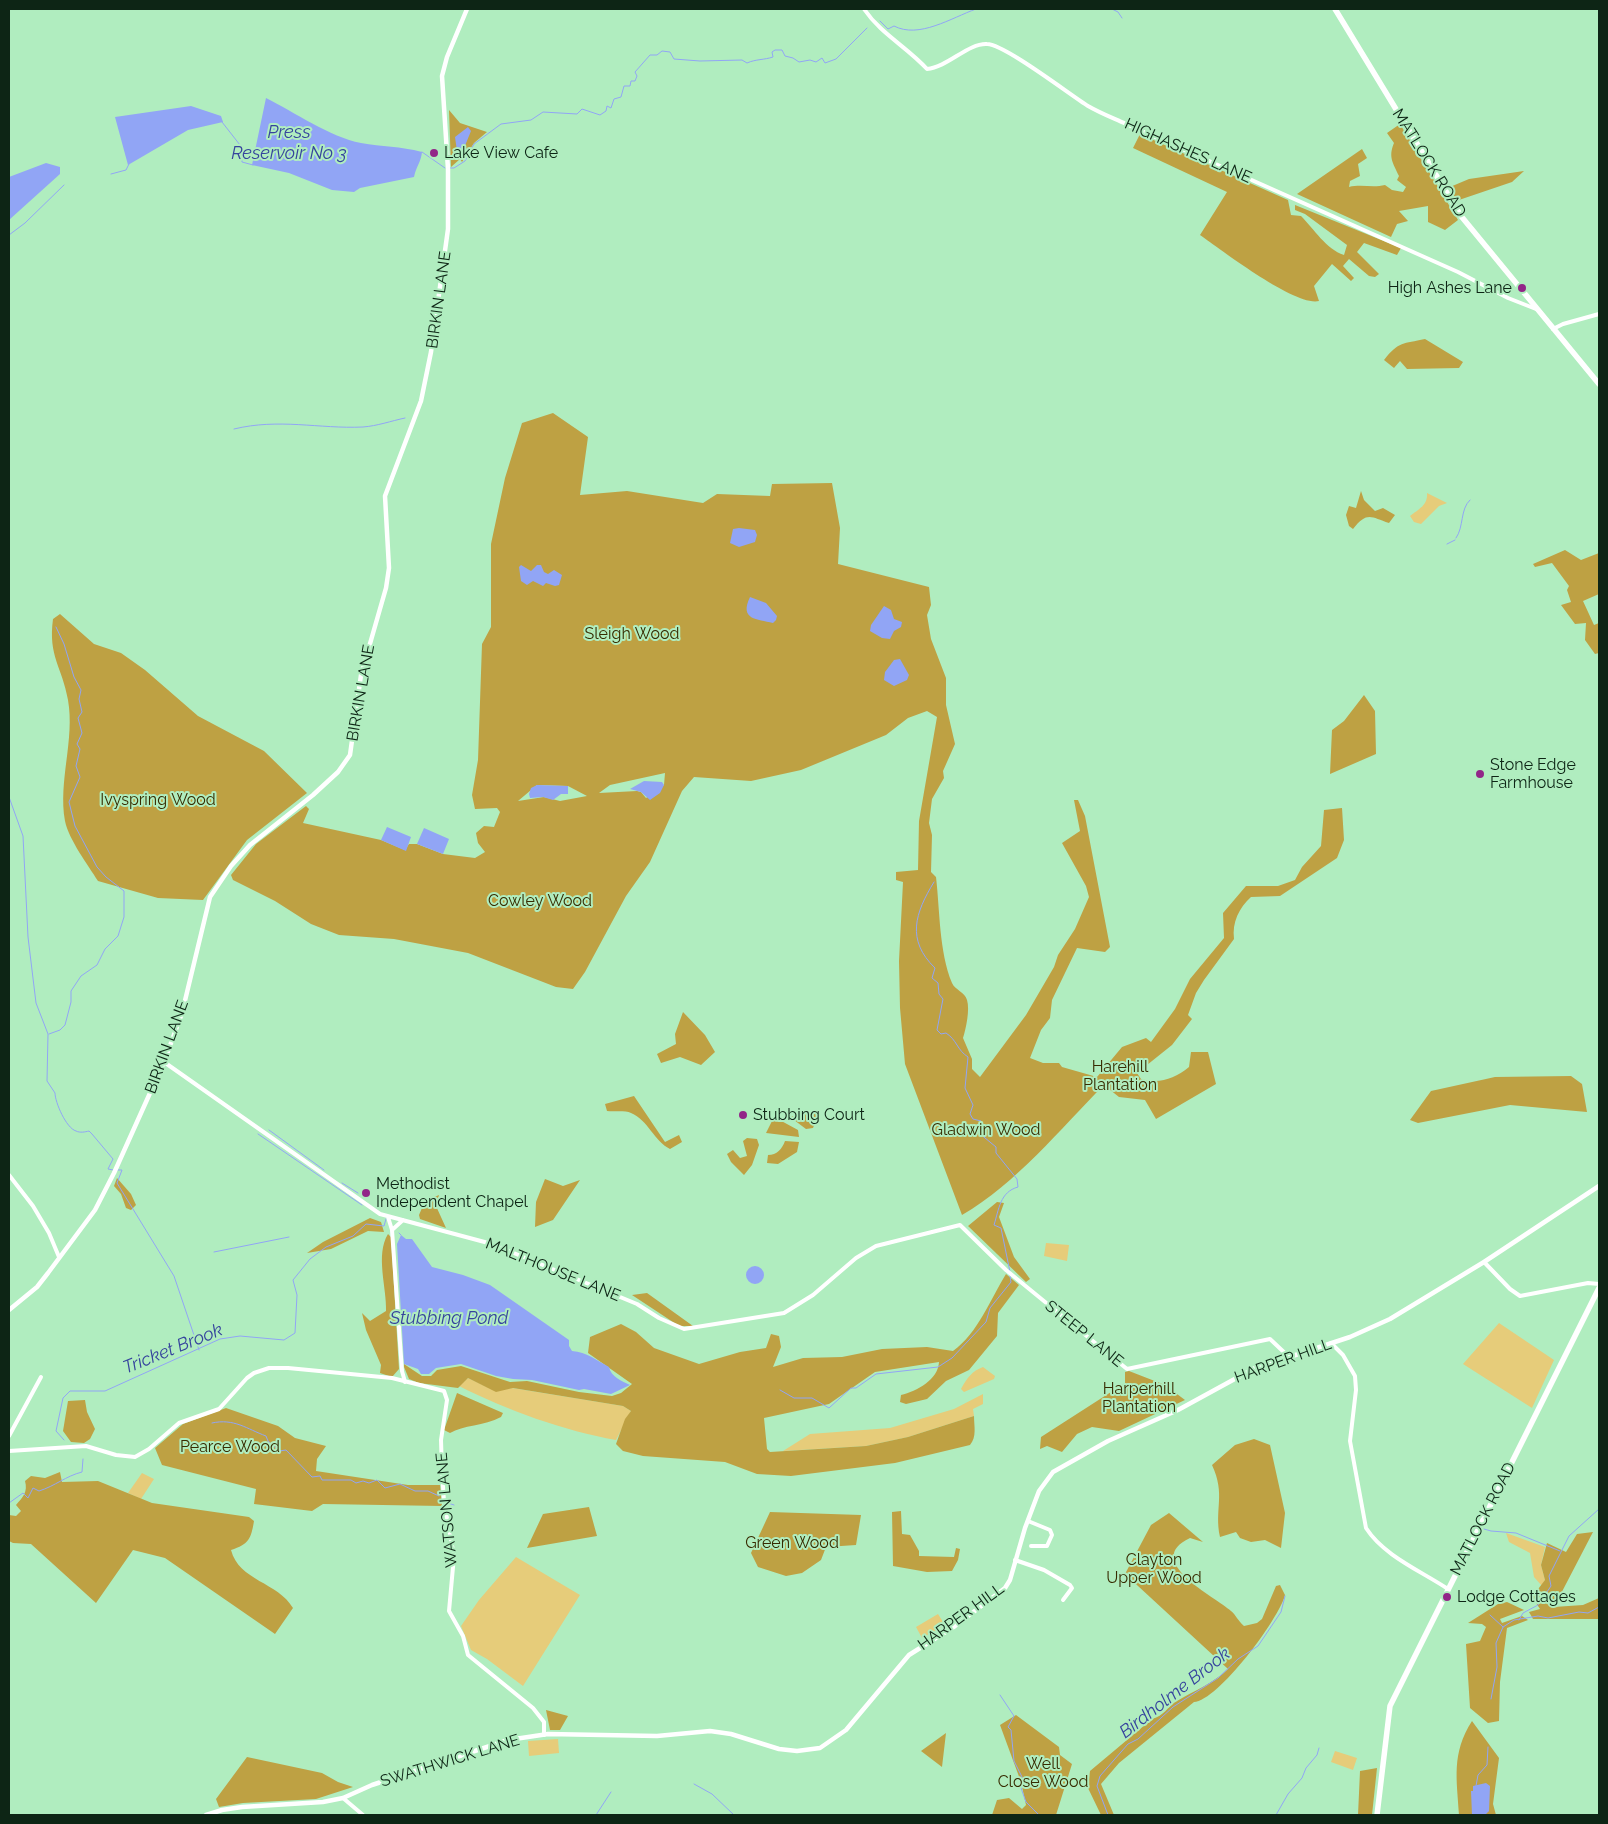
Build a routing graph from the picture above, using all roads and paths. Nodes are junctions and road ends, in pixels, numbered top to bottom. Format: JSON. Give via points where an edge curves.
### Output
{"nodes":[{"id":1,"x":467,"y":9,"type":"edge"},
{"id":2,"x":864,"y":9,"type":"edge"},
{"id":3,"x":1335,"y":9,"type":"edge"},
{"id":4,"x":1536,"y":308,"type":"junction"},
{"id":5,"x":1599,"y":314,"type":"edge"},
{"id":6,"x":1553,"y":330,"type":"junction"},
{"id":7,"x":1599,"y":384,"type":"edge"},
{"id":8,"x":164,"y":1062,"type":"junction"},
{"id":9,"x":9,"y":1175,"type":"edge"},
{"id":10,"x":1599,"y":1186,"type":"edge"},
{"id":11,"x":388,"y":1217,"type":"junction"},
{"id":12,"x":403,"y":1220,"type":"junction"},
{"id":13,"x":960,"y":1225,"type":"joint"},
{"id":14,"x":392,"y":1230,"type":"junction"},
{"id":15,"x":59,"y":1257,"type":"junction"},
{"id":16,"x":1484,"y":1262,"type":"junction"},
{"id":17,"x":1599,"y":1286,"type":"edge"},
{"id":18,"x":9,"y":1310,"type":"edge"},
{"id":19,"x":1331,"y":1343,"type":"junction"},
{"id":20,"x":1288,"y":1356,"type":"junction"},
{"id":21,"x":402,"y":1371,"type":"junction"},
{"id":22,"x":41,"y":1377,"type":"dead end"},
{"id":23,"x":392,"y":1378,"type":"junction"},
{"id":24,"x":405,"y":1382,"type":"junction"},
{"id":25,"x":9,"y":1436,"type":"edge"},
{"id":26,"x":9,"y":1451,"type":"edge"},
{"id":27,"x":1028,"y":1521,"type":"junction"},
{"id":28,"x":1031,"y":1546,"type":"dead end"},
{"id":29,"x":1016,"y":1560,"type":"junction"},
{"id":30,"x":1448,"y":1589,"type":"junction"},
{"id":31,"x":1063,"y":1600,"type":"dead end"},
{"id":32,"x":544,"y":1735,"type":"junction"},
{"id":33,"x":816,"y":1749,"type":"joint"},
{"id":34,"x":343,"y":1798,"type":"junction"},
{"id":35,"x":206,"y":1815,"type":"edge"},
{"id":36,"x":363,"y":1815,"type":"edge"},
{"id":37,"x":1377,"y":1815,"type":"edge"}],
"edges":[{"from":1,"to":8,"type":"street","name":"BIRKIN LANE","via":[[446,57],[442,76],[448,229],[432,352],[421,401],[385,496],[389,568],[361,675],[350,755],[338,772],[250,845],[210,897],[184,1006]]},
{"from":2,"to":4,"type":"street","name":"HIGHASHES LANE","via":[[884,33],[912,53],[927,69],[938,67],[980,45],[990,44],[1088,106]]},
{"from":3,"to":4,"type":"main road","name":"MATLOCK ROAD","via":[[1460,216]]},
{"from":4,"to":6,"type":"main road","name":"MATLOCK ROAD"},
{"from":5,"to":6,"type":"street"},
{"from":6,"to":7,"type":"main road"},
{"from":8,"to":11,"type":"street","name":"MALTHOUSE LANE"},
{"from":8,"to":15,"type":"street","name":"BIRKIN LANE","via":[[120,1162],[90,1218]]},
{"from":9,"to":15,"type":"street","via":[[33,1206]]},
{"from":10,"to":16,"type":"street","name":"HARPER HILL"},
{"from":11,"to":12,"type":"street","name":"MALTHOUSE LANE"},
{"from":11,"to":14,"type":"street"},
{"from":12,"to":13,"type":"street","name":"MALTHOUSE LANE","via":[[492,1244],[637,1304],[684,1329],[784,1313],[813,1295],[856,1258],[876,1246]]},
{"from":12,"to":14,"type":"street"},
{"from":13,"to":20,"type":"street","name":"STEEP LANE","via":[[1015,1278],[1127,1369],[1270,1339]]},
{"from":14,"to":21,"type":"street"},
{"from":15,"to":18,"type":"street","name":"BIRKIN LANE","via":[[37,1287]]},
{"from":16,"to":17,"type":"street","via":[[1520,1296],[1588,1283]]},
{"from":16,"to":19,"type":"street","name":"HARPER HILL","via":[[1390,1319]]},
{"from":17,"to":30,"type":"main road","name":"MATLOCK ROAD"},
{"from":19,"to":20,"type":"street","name":"HARPER HILL"},
{"from":19,"to":30,"type":"street","via":[[1343,1355],[1354,1376],[1356,1390],[1350,1441],[1366,1528],[1386,1550]]},
{"from":20,"to":27,"type":"street","name":"HARPER HILL","via":[[1253,1369],[1053,1472],[1039,1491]]},
{"from":21,"to":23,"type":"street"},
{"from":21,"to":24,"type":"street"},
{"from":22,"to":25,"type":"street"},
{"from":23,"to":24,"type":"street","name":"WATSON LANE"},
{"from":23,"to":26,"type":"street","name":"WATSON LANE","via":[[270,1368],[247,1378],[219,1409],[179,1423],[150,1450],[134,1456],[116,1455],[86,1446]]},
{"from":24,"to":32,"type":"street","name":"WATSON LANE","via":[[444,1391],[447,1400],[441,1440],[444,1502],[454,1556],[449,1611],[463,1636],[468,1655],[533,1708],[544,1722]]},
{"from":27,"to":28,"type":"street","via":[[1050,1530],[1052,1535],[1047,1546]]},
{"from":27,"to":29,"type":"street","name":"HARPER HILL"},
{"from":29,"to":31,"type":"street","via":[[1044,1570],[1070,1585],[1072,1588]]},
{"from":29,"to":33,"type":"street","name":"HARPER HILL","via":[[1005,1588],[955,1626],[909,1655],[846,1730]]},
{"from":30,"to":37,"type":"main road","name":"MATLOCK ROAD","via":[[1390,1706]]},
{"from":32,"to":33,"type":"street","name":"SWATHWICK LANE","via":[[657,1736],[710,1731],[779,1749]]},
{"from":32,"to":34,"type":"street","name":"SWATHWICK LANE","via":[[508,1740],[372,1785]]},
{"from":34,"to":35,"type":"street","name":"SWATHWICK LANE","via":[[242,1806]]},
{"from":34,"to":36,"type":"street"}]}
